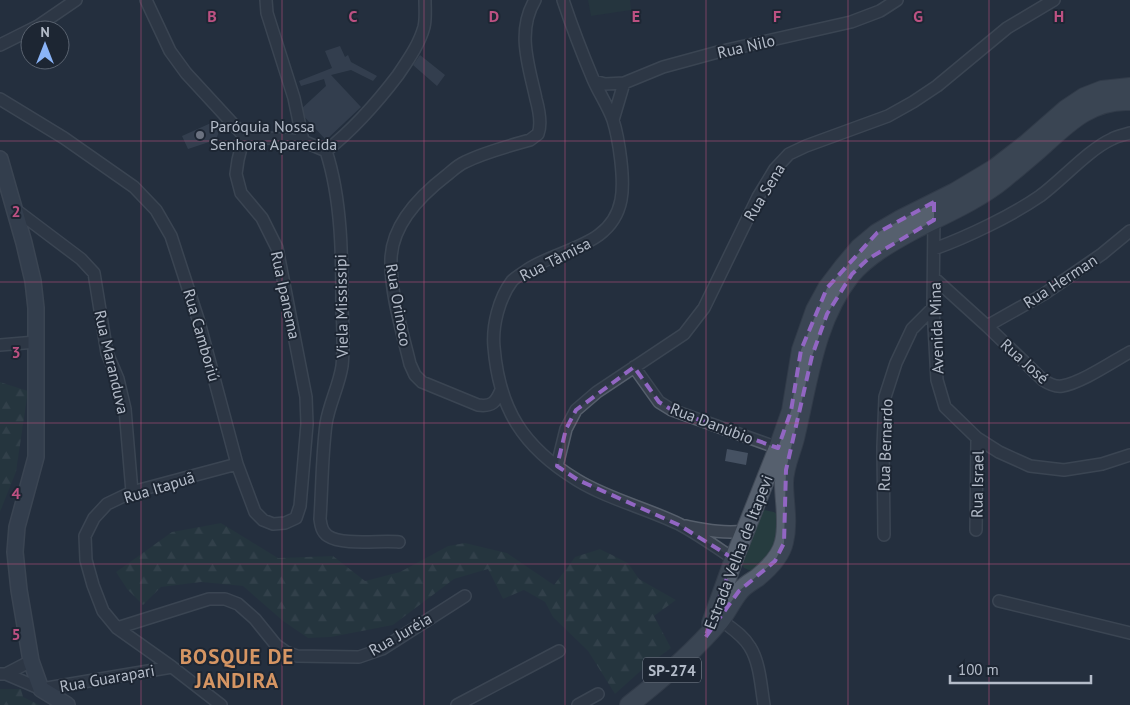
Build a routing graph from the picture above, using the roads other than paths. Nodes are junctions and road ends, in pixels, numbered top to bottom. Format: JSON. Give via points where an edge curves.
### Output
{"nodes":[{"id":1,"x":76,"y":0,"type":"edge"},
{"id":2,"x":146,"y":0,"type":"edge"},
{"id":3,"x":266,"y":0,"type":"edge"},
{"id":4,"x":426,"y":0,"type":"edge"},
{"id":5,"x":535,"y":0,"type":"edge"},
{"id":6,"x":563,"y":0,"type":"edge"},
{"id":7,"x":897,"y":0,"type":"edge"},
{"id":8,"x":1054,"y":0,"type":"edge"},
{"id":9,"x":0,"y":45,"type":"edge"},
{"id":10,"x":594,"y":81,"type":"junction"},
{"id":11,"x":624,"y":83,"type":"junction"},
{"id":12,"x":1130,"y":87,"type":"edge"},
{"id":13,"x":0,"y":99,"type":"edge"},
{"id":14,"x":1130,"y":101,"type":"edge"},
{"id":15,"x":613,"y":120,"type":"junction"},
{"id":16,"x":1130,"y":133,"type":"edge"},
{"id":17,"x":244,"y":136,"type":"junction"},
{"id":18,"x":303,"y":141,"type":"junction"},
{"id":19,"x":326,"y":151,"type":"junction"},
{"id":20,"x":0,"y":159,"type":"edge"},
{"id":21,"x":934,"y":202,"type":"junction"},
{"id":22,"x":16,"y":210,"type":"junction"},
{"id":23,"x":934,"y":220,"type":"junction"},
{"id":24,"x":1130,"y":231,"type":"edge"},
{"id":25,"x":934,"y":249,"type":"junction"},
{"id":26,"x":934,"y":278,"type":"junction"},
{"id":27,"x":933,"y":308,"type":"junction"},
{"id":28,"x":987,"y":326,"type":"junction"},
{"id":29,"x":36,"y":342,"type":"junction"},
{"id":30,"x":0,"y":345,"type":"edge"},
{"id":31,"x":1130,"y":352,"type":"edge"},
{"id":32,"x":634,"y":367,"type":"junction"},
{"id":33,"x":501,"y":390,"type":"junction"},
{"id":34,"x":307,"y":424,"type":"joint"},
{"id":35,"x":977,"y":438,"type":"junction"},
{"id":36,"x":778,"y":448,"type":"junction"},
{"id":37,"x":1130,"y":455,"type":"edge"},
{"id":38,"x":237,"y":464,"type":"junction"},
{"id":39,"x":557,"y":466,"type":"junction"},
{"id":40,"x":132,"y":492,"type":"junction"},
{"id":41,"x":755,"y":506,"type":"junction"},
{"id":42,"x":786,"y":513,"type":"junction"},
{"id":43,"x":679,"y":524,"type":"junction"},
{"id":44,"x":976,"y":530,"type":"dead end"},
{"id":45,"x":745,"y":531,"type":"junction"},
{"id":46,"x":884,"y":535,"type":"dead end"},
{"id":47,"x":399,"y":542,"type":"dead end"},
{"id":48,"x":734,"y":559,"type":"junction"},
{"id":49,"x":762,"y":573,"type":"junction"},
{"id":50,"x":464,"y":596,"type":"dead end"},
{"id":51,"x":999,"y":601,"type":"dead end"},
{"id":52,"x":721,"y":620,"type":"junction"},
{"id":53,"x":117,"y":628,"type":"junction"},
{"id":54,"x":1130,"y":633,"type":"edge"},
{"id":55,"x":705,"y":638,"type":"junction"},
{"id":56,"x":559,"y":651,"type":"dead end"},
{"id":57,"x":32,"y":661,"type":"junction"},
{"id":58,"x":172,"y":667,"type":"junction"},
{"id":59,"x":3,"y":674,"type":"edge"},
{"id":60,"x":41,"y":689,"type":"junction"},
{"id":61,"x":598,"y":694,"type":"dead end"},
{"id":62,"x":67,"y":705,"type":"edge"},
{"id":63,"x":221,"y":705,"type":"edge"},
{"id":64,"x":457,"y":705,"type":"edge"},
{"id":65,"x":578,"y":705,"type":"edge"},
{"id":66,"x":629,"y":705,"type":"edge"},
{"id":67,"x":764,"y":705,"type":"edge"}],
"edges":[{"from":1,"to":9,"type":"street","via":[[38,26]]},
{"from":2,"to":17,"type":"street","via":[[170,51]]},
{"from":3,"to":18,"type":"street"},
{"from":4,"to":19,"type":"street","via":[[424,26],[411,56],[374,105]]},
{"from":5,"to":33,"type":"street","name":"Rua Orinoco","via":[[525,25],[524,43],[538,106],[538,134],[530,140],[464,162],[431,187],[402,221],[390,260],[410,364],[415,375],[422,382],[478,405],[492,405]]},
{"from":6,"to":10,"type":"street","name":"Rua Tâmisa"},
{"from":7,"to":11,"type":"street","name":"Rua Nilo","via":[[880,11],[851,22],[718,52],[663,67]]},
{"from":8,"to":32,"type":"street","name":"Rua Sena","via":[[1007,28],[913,102],[888,116],[789,154],[775,169],[758,197],[704,308],[684,334]]},
{"from":10,"to":11,"type":"street","name":"Rua Nilo"},
{"from":10,"to":15,"type":"street","name":"Rua Tâmisa"},
{"from":11,"to":15,"type":"street"},
{"from":12,"to":21,"type":"main road","name":"Estrada Velha de Itapevi","via":[[1102,90],[1084,97],[995,168]]},
{"from":13,"to":38,"type":"street","name":"Rua Camboriú","via":[[64,138],[134,187],[156,210],[171,236],[196,313]]},
{"from":14,"to":23,"type":"main road","name":"Estrada Velha de Itapevi","via":[[1087,110],[1067,123],[996,185]]},
{"from":15,"to":33,"type":"street","name":"Rua Tâmisa","via":[[622,176],[621,200],[615,218],[598,236],[580,247],[529,269],[513,280],[503,298],[493,339]]},
{"from":16,"to":25,"type":"street","via":[[1100,146],[1027,205]]},
{"from":17,"to":18,"type":"street"},
{"from":17,"to":34,"type":"street","name":"Rua Ipanema","via":[[236,174],[241,193],[262,218],[277,248],[306,397]]},
{"from":18,"to":19,"type":"street"},
{"from":19,"to":47,"type":"street","name":"Viela Mississipi","via":[[333,171],[338,208],[343,332],[342,366],[326,425],[322,530],[339,540]]},
{"from":20,"to":22,"type":"street"},
{"from":21,"to":23,"type":"street","name":"Avenida Mina"},
{"from":21,"to":36,"type":"main road","name":"Estrada Velha de Itapevi","via":[[877,233],[859,248],[827,288],[815,310],[801,350],[791,410]]},
{"from":22,"to":29,"type":"street","via":[[33,280]]},
{"from":22,"to":40,"type":"street","name":"Rua Maranduva","via":[[81,259],[94,273],[107,354],[118,379],[125,410]]},
{"from":23,"to":25,"type":"street","name":"Avenida Mina"},
{"from":23,"to":42,"type":"main road","name":"Estrada Velha de Itapevi","via":[[868,259],[852,274],[827,314],[812,356],[786,470]]},
{"from":24,"to":28,"type":"street","name":"Rua Herman","via":[[1044,294]]},
{"from":25,"to":26,"type":"street","name":"Avenida Mina"},
{"from":26,"to":27,"type":"street","name":"Avenida Mina"},
{"from":26,"to":28,"type":"street","name":"Rua José"},
{"from":27,"to":35,"type":"street","name":"Avenida Mina","via":[[937,380],[945,407]]},
{"from":27,"to":46,"type":"street","name":"Rua Bernardo","via":[[912,329],[896,363],[886,397],[882,447]]},
{"from":28,"to":31,"type":"street","name":"Rua José","via":[[1052,386],[1076,381]]},
{"from":29,"to":30,"type":"street"},
{"from":29,"to":57,"type":"street","via":[[36,457],[17,527],[15,552]]},
{"from":32,"to":36,"type":"street","name":"Rua Danúbio","via":[[650,392],[672,410]]},
{"from":32,"to":39,"type":"street","name":"Rua Sena","via":[[576,410],[566,429]]},
{"from":33,"to":39,"type":"street","name":"Rua Tâmisa","via":[[506,406],[524,436]]},
{"from":34,"to":38,"type":"street","name":"Rua Camboriú","via":[[302,495],[296,518],[272,524],[263,520],[255,512]]},
{"from":35,"to":37,"type":"street","name":"Avenida Mina","via":[[1030,466],[1064,470],[1102,464]]},
{"from":35,"to":44,"type":"street","name":"Rua Israel"},
{"from":36,"to":41,"type":"main road","name":"Estrada Velha de Itapevi"},
{"from":38,"to":40,"type":"street","name":"Rua Itapuã"},
{"from":39,"to":43,"type":"street","name":"Rua Tâmisa","via":[[578,480]]},
{"from":40,"to":53,"type":"street","name":"Rua Itapuã","via":[[108,504],[94,518],[85,536],[86,560],[93,585],[103,611]]},
{"from":41,"to":42,"type":"main road","via":[[772,502]]},
{"from":41,"to":45,"type":"main road","name":"Estrada Velha de Itapevi"},
{"from":42,"to":49,"type":"main road","name":"Estrada Velha de Itapevi","via":[[784,543],[775,561]]},
{"from":43,"to":45,"type":"street","name":"Rua Tâmisa","via":[[720,532]]},
{"from":43,"to":48,"type":"street","name":"Rua Tâmisa"},
{"from":45,"to":48,"type":"main road","name":"Estrada Velha de Itapevi"},
{"from":48,"to":49,"type":"main road","via":[[744,573]]},
{"from":48,"to":55,"type":"main road","name":"Estrada Velha de Itapevi"},
{"from":49,"to":52,"type":"main road","name":"Estrada Velha de Itapevi","via":[[740,591]]},
{"from":50,"to":53,"type":"street","name":"Rua Juréia","via":[[382,649],[359,657],[297,656],[286,652],[238,604],[225,599],[209,599]]},
{"from":51,"to":54,"type":"street"},
{"from":52,"to":55,"type":"main road","name":"Estrada Velha de Itapevi"},
{"from":52,"to":67,"type":"street","via":[[751,647]]},
{"from":53,"to":58,"type":"street","name":"Rua Itapuã"},
{"from":55,"to":66,"type":"main road","number":"SP-274"},
{"from":56,"to":64,"type":"street"},
{"from":57,"to":59,"type":"street"},
{"from":57,"to":60,"type":"street"},
{"from":58,"to":60,"type":"street","name":"Rua Guarapari"},
{"from":58,"to":63,"type":"street","name":"Rua Guarapari"},
{"from":59,"to":60,"type":"street"},
{"from":60,"to":62,"type":"street"},
{"from":61,"to":65,"type":"street"}]}
